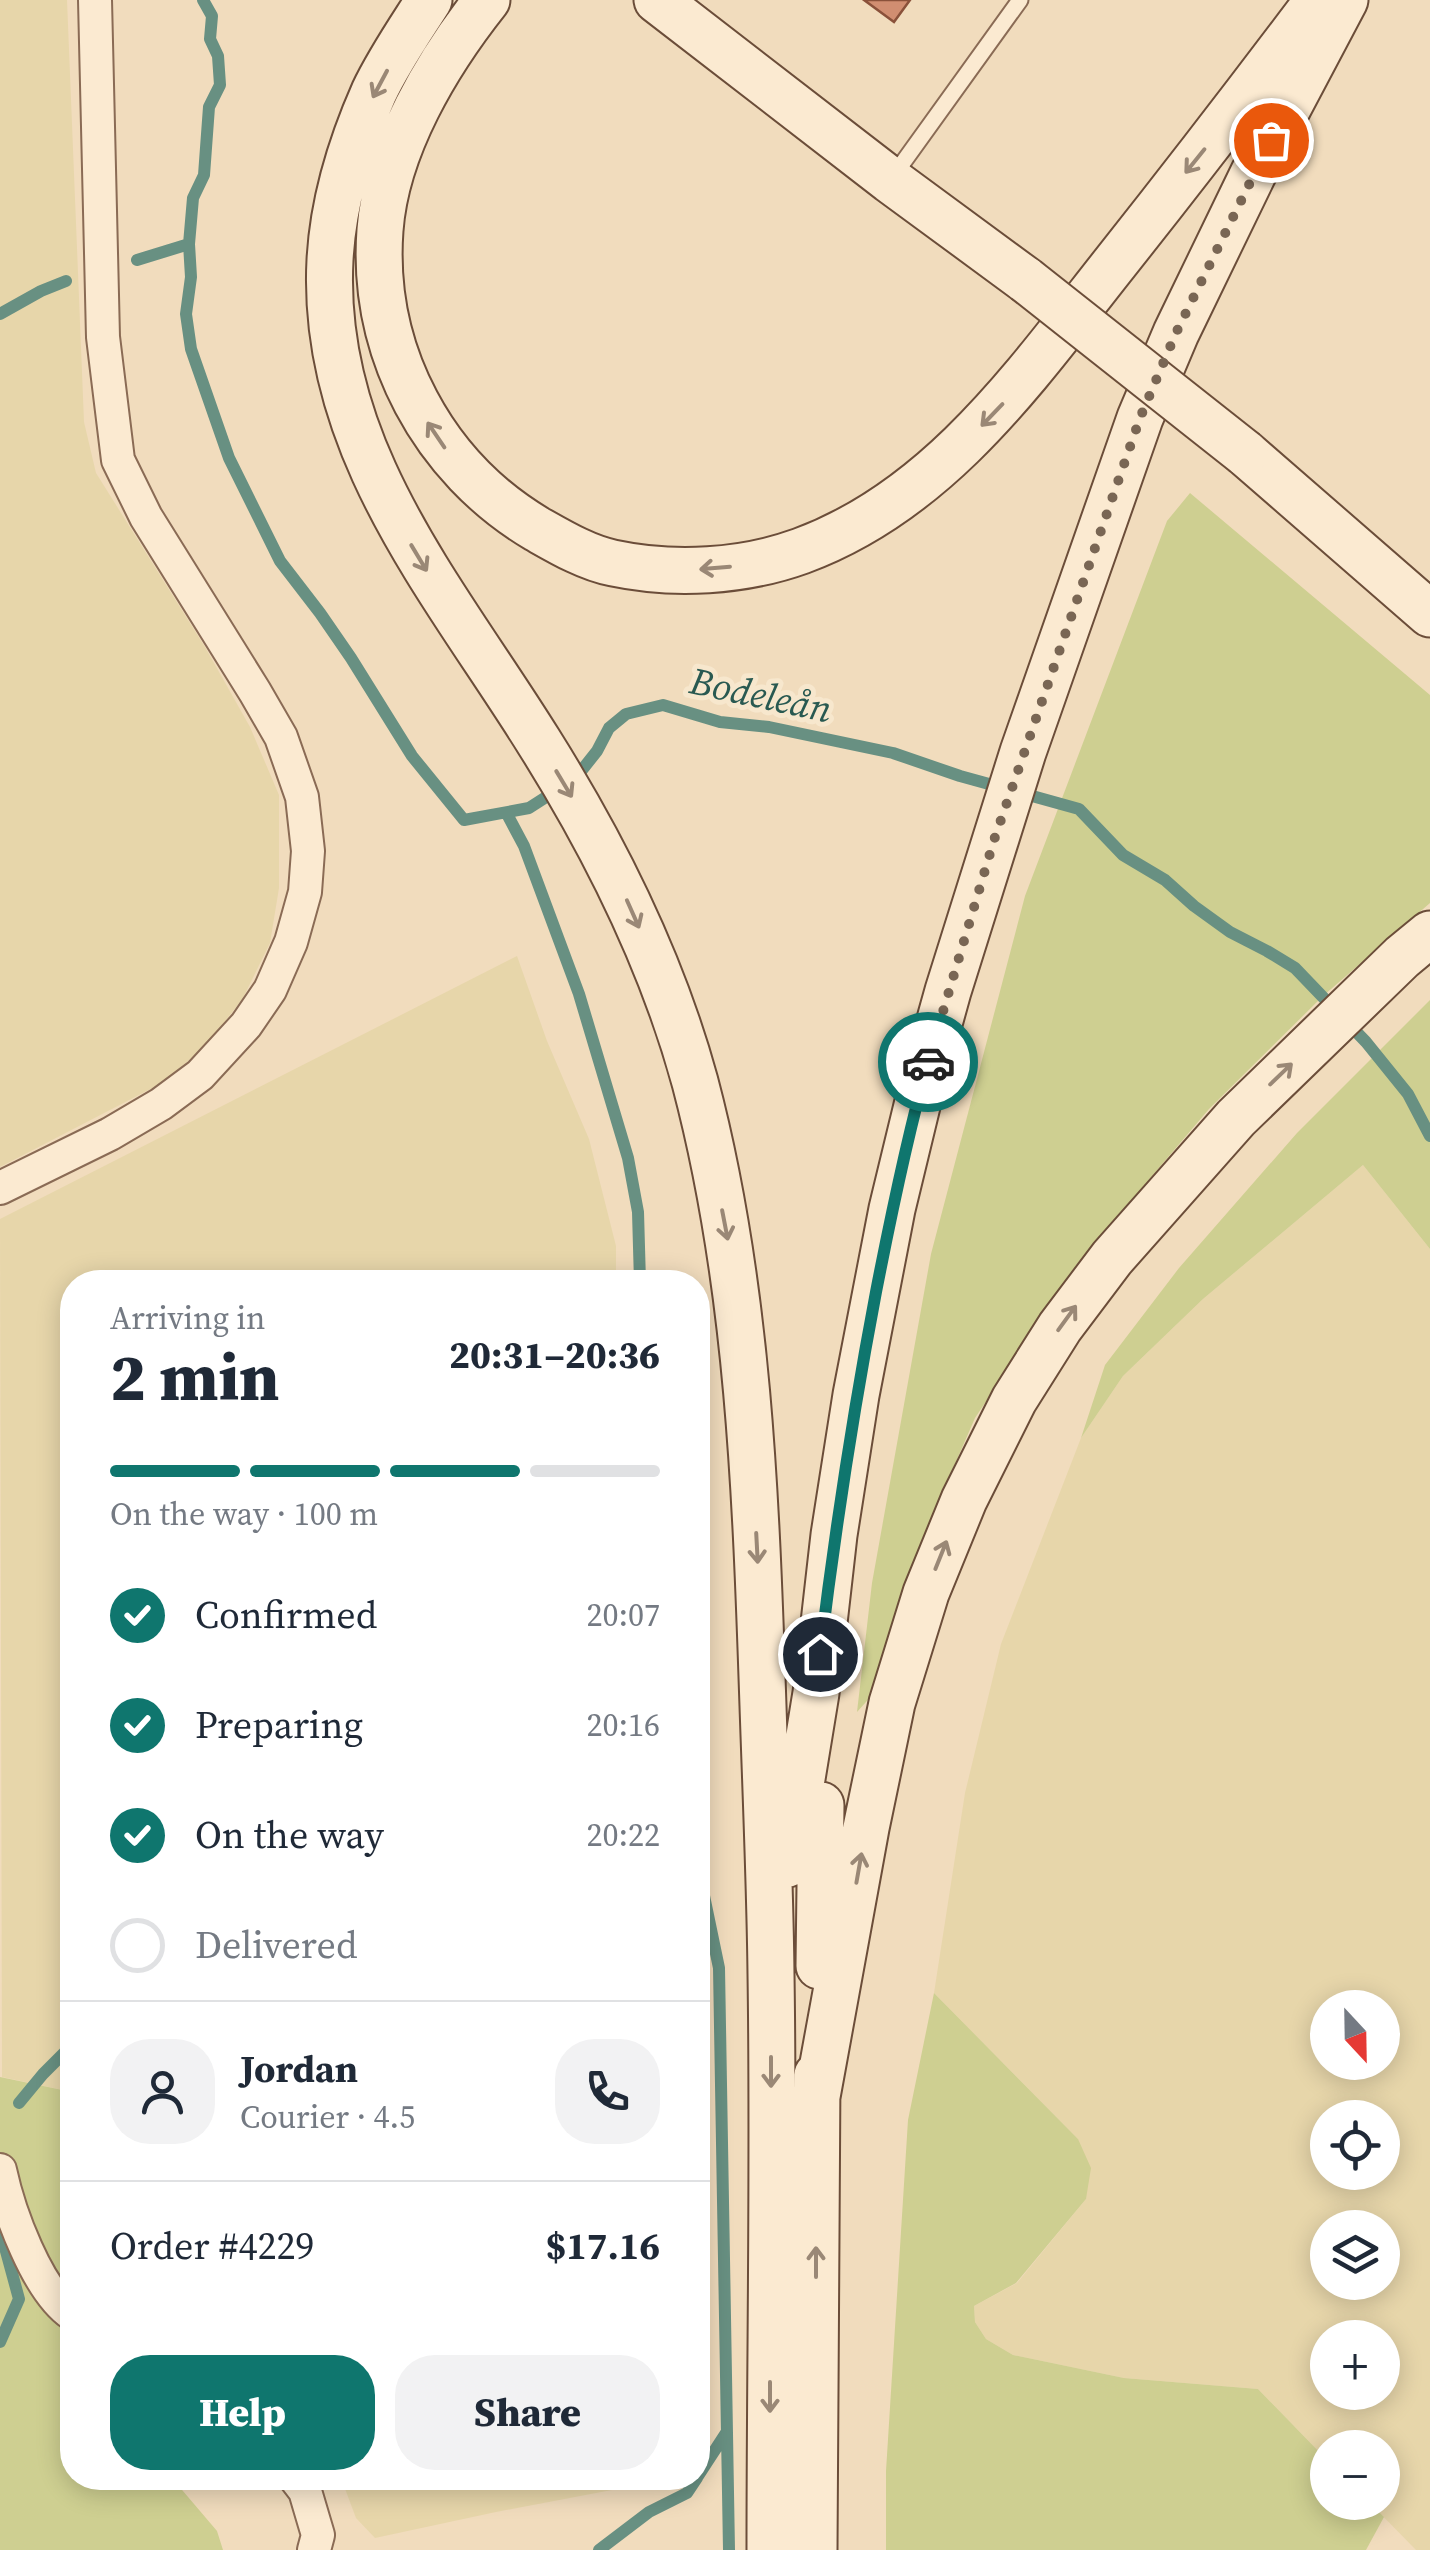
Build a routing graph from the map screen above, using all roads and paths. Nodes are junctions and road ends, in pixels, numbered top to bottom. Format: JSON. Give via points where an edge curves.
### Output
{"nodes":[{"id":1,"x":95,"y":0,"type":"edge"},
{"id":2,"x":429,"y":0,"type":"edge"},
{"id":3,"x":487,"y":0,"type":"edge"},
{"id":4,"x":657,"y":0,"type":"edge"},
{"id":5,"x":1020,"y":0,"type":"edge"},
{"id":6,"x":1318,"y":0,"type":"edge"},
{"id":7,"x":1345,"y":0,"type":"edge"},
{"id":8,"x":890,"y":180,"type":"junction"},
{"id":9,"x":1430,"y":614,"type":"edge"},
{"id":10,"x":1430,"y":934,"type":"edge"},
{"id":11,"x":0,"y":1188,"type":"edge"},
{"id":12,"x":816,"y":1693,"type":"junction"},
{"id":13,"x":772,"y":1975,"type":"junction"},
{"id":14,"x":816,"y":2102,"type":"junction"},
{"id":15,"x":0,"y":2170,"type":"edge"},
{"id":16,"x":60,"y":2302,"type":"edge"},
{"id":17,"x":304,"y":2490,"type":"edge"},
{"id":18,"x":314,"y":2550,"type":"edge"},
{"id":19,"x":770,"y":2550,"type":"edge"},
{"id":20,"x":814,"y":2550,"type":"edge"}],
"edges":[{"from":1,"to":11,"type":"street","via":[[103,337],[118,460],[281,737],[302,797],[308,852],[291,942],[246,1026],[200,1075],[161,1104]]},
{"from":2,"to":13,"type":"main road","one_way":true,"via":[[376,90],[337,205],[330,260],[338,367],[388,504],[613,872],[695,1082],[733,1268],[751,1432]]},
{"from":6,"to":3,"type":"main road","one_way":true,"via":[[1005,401],[957,450],[904,495],[801,551],[700,570],[610,563],[512,514],[436,438],[397,360],[380,288],[380,224],[389,183],[432,78]]},
{"from":4,"to":8,"type":"main road"},
{"from":5,"to":8,"type":"lane"},
{"from":7,"to":12,"type":"main road","via":[[1253,174],[1140,418],[994,840],[922,1081],[892,1210],[836,1517]]},
{"from":8,"to":9,"type":"main road","bridge":true,"via":[[1245,454]]},
{"from":14,"to":10,"type":"main road","one_way":true,"via":[[892,1702],[926,1593],[1014,1400],[1112,1258],[1236,1118]]},
{"from":12,"to":13,"type":"main road"},
{"from":12,"to":14,"type":"main road"},
{"from":13,"to":19,"type":"main road","one_way":true},
{"from":20,"to":14,"type":"main road","one_way":true},
{"from":15,"to":16,"type":"street","via":[[21,2238]]},
{"from":17,"to":18,"type":"street","via":[[318,2534]]}]}
